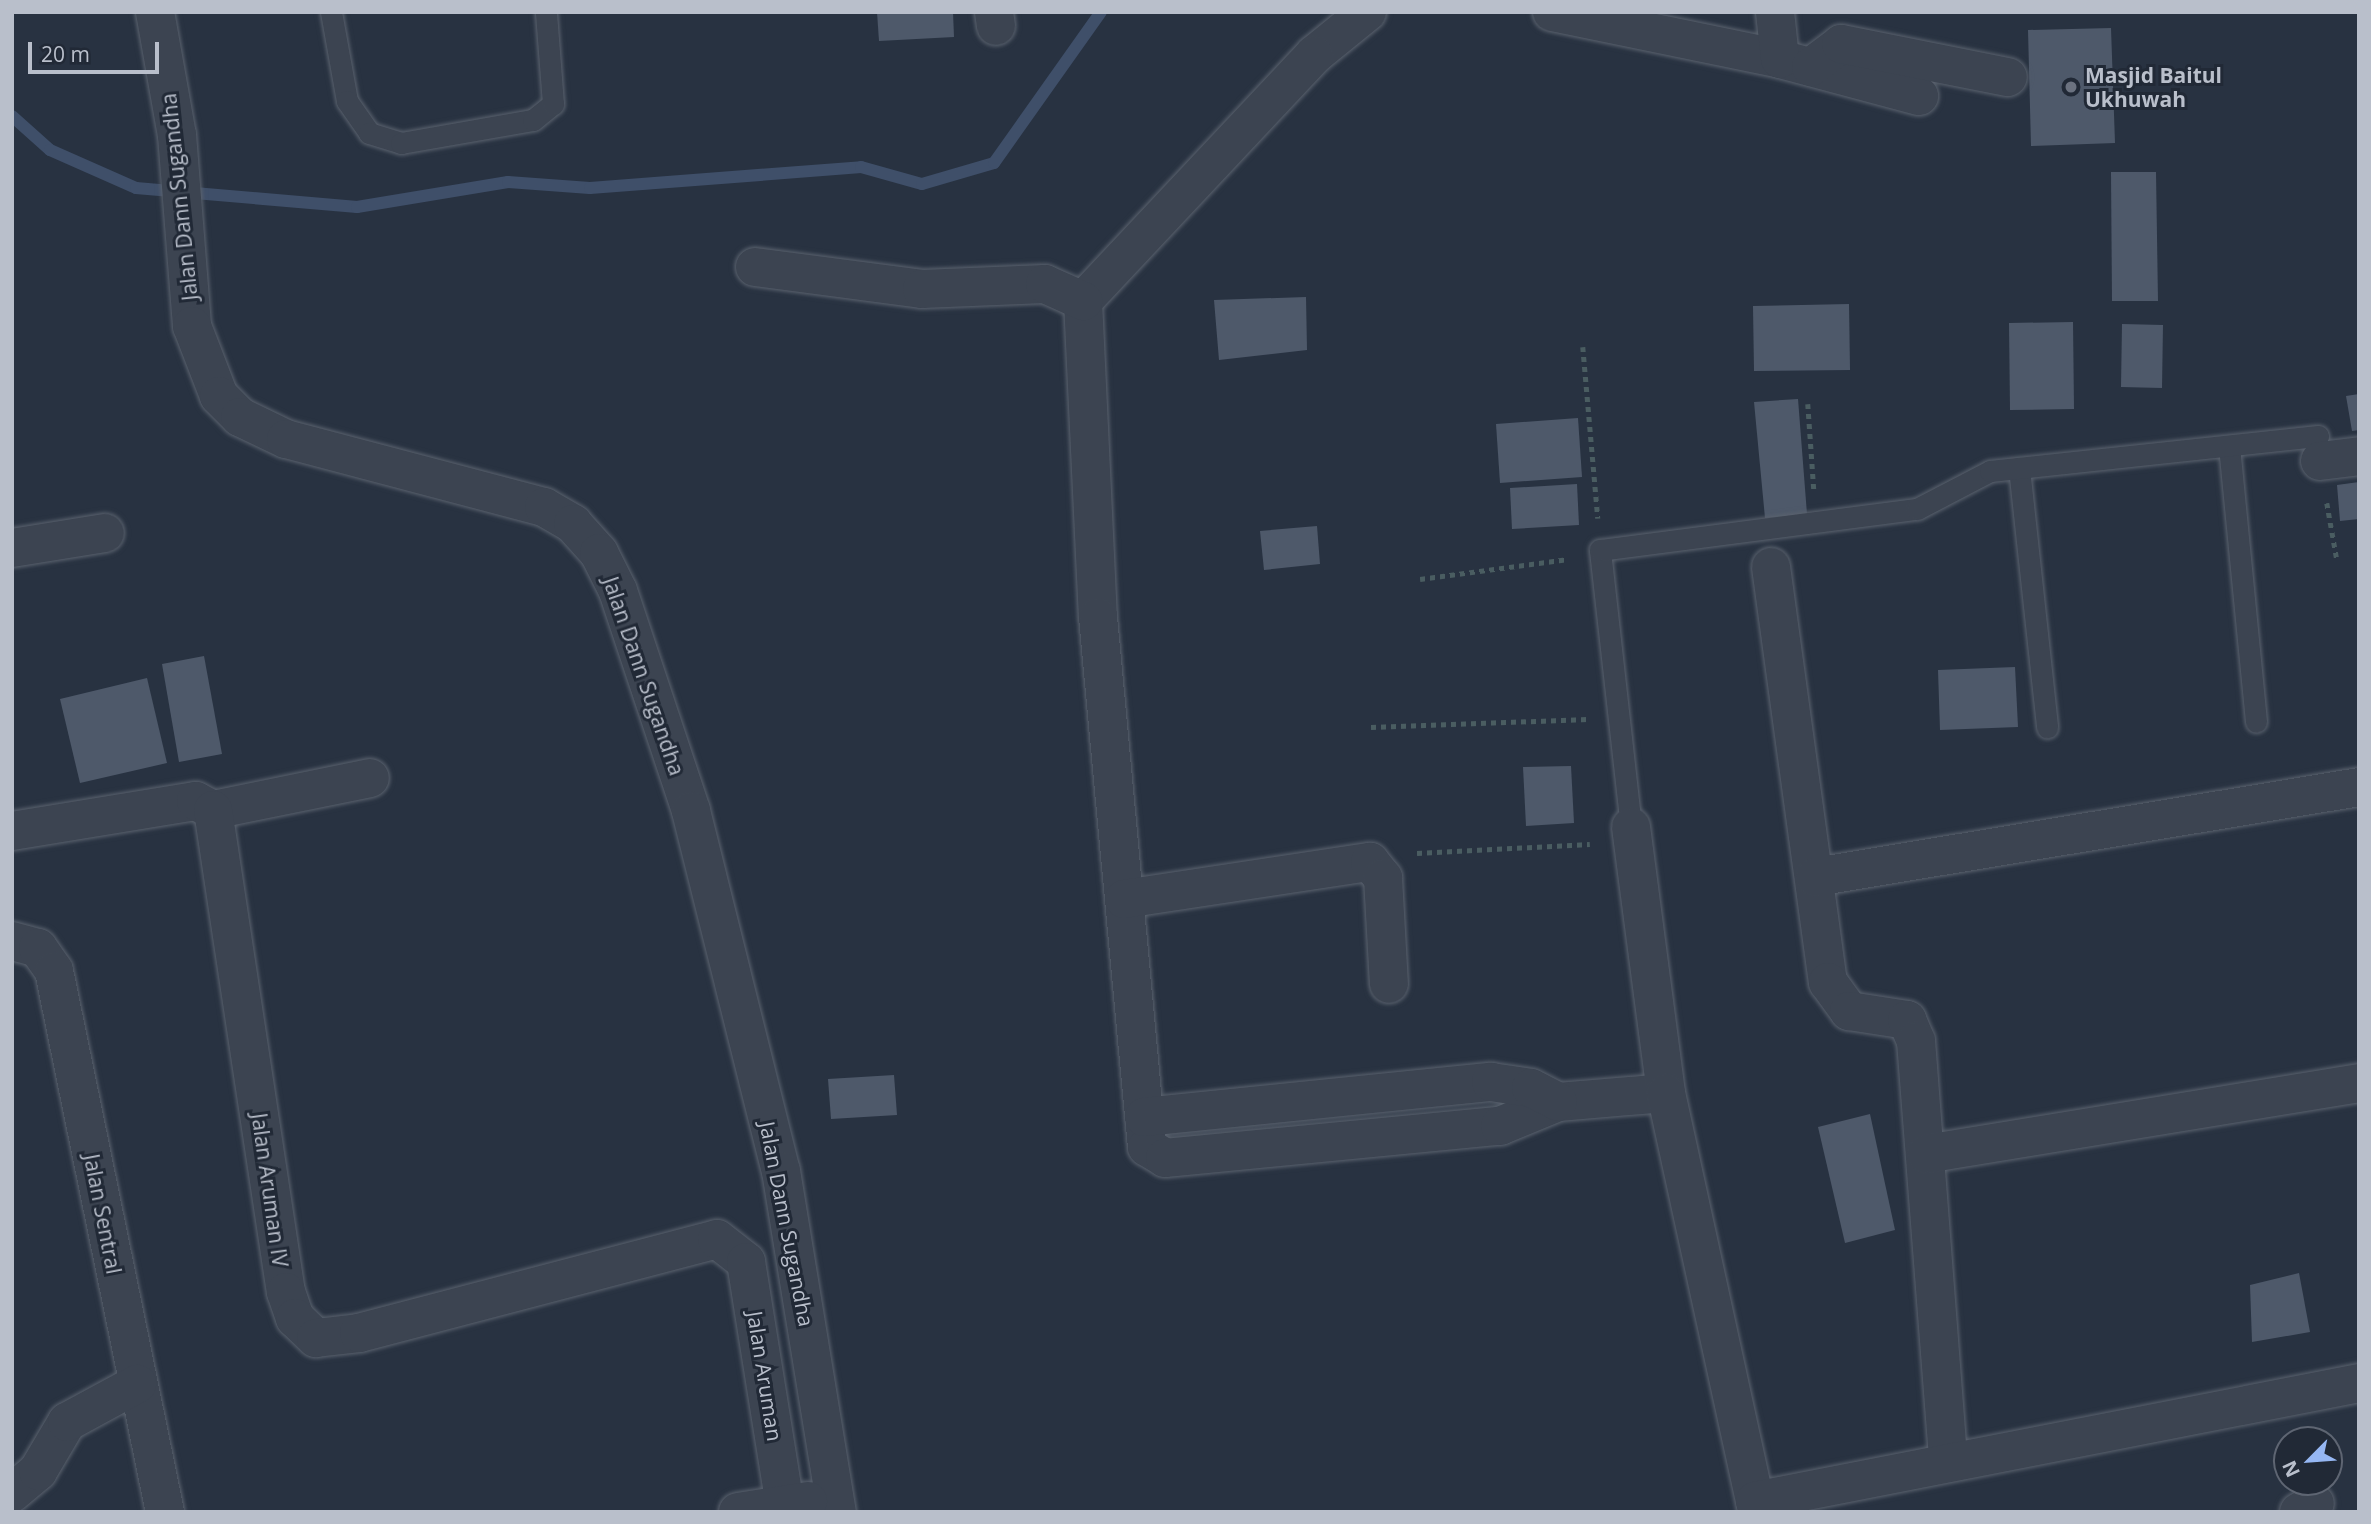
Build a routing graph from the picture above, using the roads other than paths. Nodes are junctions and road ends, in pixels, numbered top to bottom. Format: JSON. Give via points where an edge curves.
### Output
{"nodes":[{"id":1,"x":155,"y":12,"type":"edge"},
{"id":2,"x":331,"y":12,"type":"edge"},
{"id":3,"x":546,"y":12,"type":"edge"},
{"id":4,"x":1367,"y":12,"type":"edge"},
{"id":5,"x":1552,"y":12,"type":"edge"},
{"id":6,"x":1775,"y":12,"type":"edge"},
{"id":7,"x":1795,"y":63,"type":"junction"},
{"id":8,"x":2008,"y":77,"type":"dead end"},
{"id":9,"x":1919,"y":96,"type":"dead end"},
{"id":10,"x":755,"y":267,"type":"dead end"},
{"id":11,"x":1083,"y":301,"type":"junction"},
{"id":12,"x":2229,"y":446,"type":"junction"},
{"id":13,"x":2319,"y":448,"type":"joint"},
{"id":14,"x":2359,"y":456,"type":"edge"},
{"id":15,"x":2019,"y":468,"type":"junction"},
{"id":16,"x":105,"y":533,"type":"dead end"},
{"id":17,"x":12,"y":548,"type":"edge"},
{"id":18,"x":1771,"y":567,"type":"dead end"},
{"id":19,"x":2256,"y":722,"type":"dead end"},
{"id":20,"x":2048,"y":727,"type":"dead end"},
{"id":21,"x":370,"y":778,"type":"dead end"},
{"id":22,"x":2359,"y":787,"type":"edge"},
{"id":23,"x":213,"y":810,"type":"junction"},
{"id":24,"x":12,"y":831,"type":"edge"},
{"id":25,"x":1632,"y":835,"type":"joint"},
{"id":26,"x":1815,"y":877,"type":"junction"},
{"id":27,"x":1124,"y":899,"type":"junction"},
{"id":28,"x":12,"y":941,"type":"edge"},
{"id":29,"x":1389,"y":984,"type":"dead end"},
{"id":30,"x":2359,"y":1083,"type":"edge"},
{"id":31,"x":1666,"y":1093,"type":"junction"},
{"id":32,"x":1926,"y":1154,"type":"junction"},
{"id":33,"x":731,"y":1248,"type":"joint"},
{"id":34,"x":2359,"y":1382,"type":"edge"},
{"id":35,"x":137,"y":1384,"type":"junction"},
{"id":36,"x":1948,"y":1461,"type":"junction"},
{"id":37,"x":12,"y":1493,"type":"edge"},
{"id":38,"x":836,"y":1505,"type":"edge"},
{"id":39,"x":1756,"y":1506,"type":"edge"},
{"id":40,"x":785,"y":1508,"type":"edge"},
{"id":41,"x":165,"y":1512,"type":"edge"},
{"id":42,"x":738,"y":1512,"type":"edge"}],
"edges":[{"from":1,"to":38,"type":"street","name":"Jalan Dann Sugandha","via":[[177,135],[183,266],[202,354],[219,396],[240,417],[286,439],[544,508],[573,524],[599,553],[618,591],[691,811],[771,1131]]},
{"from":2,"to":3,"type":"lane","via":[[347,101],[369,133],[401,143],[533,120],[553,104]]},
{"from":4,"to":11,"type":"street","via":[[1314,55]]},
{"from":5,"to":7,"type":"street"},
{"from":6,"to":7,"type":"street"},
{"from":7,"to":8,"type":"street","via":[[1841,44]]},
{"from":7,"to":9,"type":"street"},
{"from":10,"to":11,"type":"street","via":[[922,289],[1045,284]]},
{"from":11,"to":27,"type":"street","via":[[1098,617]]},
{"from":12,"to":13,"type":"lane"},
{"from":12,"to":15,"type":"lane"},
{"from":12,"to":19,"type":"lane"},
{"from":13,"to":14,"type":"street"},
{"from":15,"to":20,"type":"lane"},
{"from":15,"to":25,"type":"lane","via":[[1990,471],[1917,509],[1598,553]]},
{"from":16,"to":17,"type":"street"},
{"from":18,"to":26,"type":"street"},
{"from":21,"to":23,"type":"street"},
{"from":22,"to":26,"type":"street"},
{"from":23,"to":24,"type":"street","via":[[196,801]]},
{"from":23,"to":33,"type":"street","name":"Jalan Aruman IV","via":[[286,1292],[295,1318],[316,1338],[359,1333],[695,1243],[717,1239]]},
{"from":25,"to":31,"type":"street"},
{"from":26,"to":32,"type":"street","via":[[1828,982],[1837,1000],[1849,1012],[1907,1020],[1916,1041]]},
{"from":27,"to":29,"type":"street","via":[[1370,862],[1383,878]]},
{"from":27,"to":31,"type":"street","via":[[1147,1147],[1165,1158],[1500,1126],[1558,1102]]},
{"from":28,"to":35,"type":"street","name":"Jalan Sentral","via":[[38,948],[54,971]]},
{"from":30,"to":32,"type":"street"},
{"from":31,"to":39,"type":"street"},
{"from":32,"to":36,"type":"street"},
{"from":33,"to":40,"type":"street","name":"Jalan Aruman","via":[[746,1262]]},
{"from":34,"to":36,"type":"street"},
{"from":35,"to":37,"type":"street","via":[[67,1422],[38,1471]]},
{"from":35,"to":41,"type":"street","name":"Jalan Sentral"},
{"from":36,"to":39,"type":"street"},
{"from":38,"to":40,"type":"street"},
{"from":40,"to":42,"type":"street"}]}
